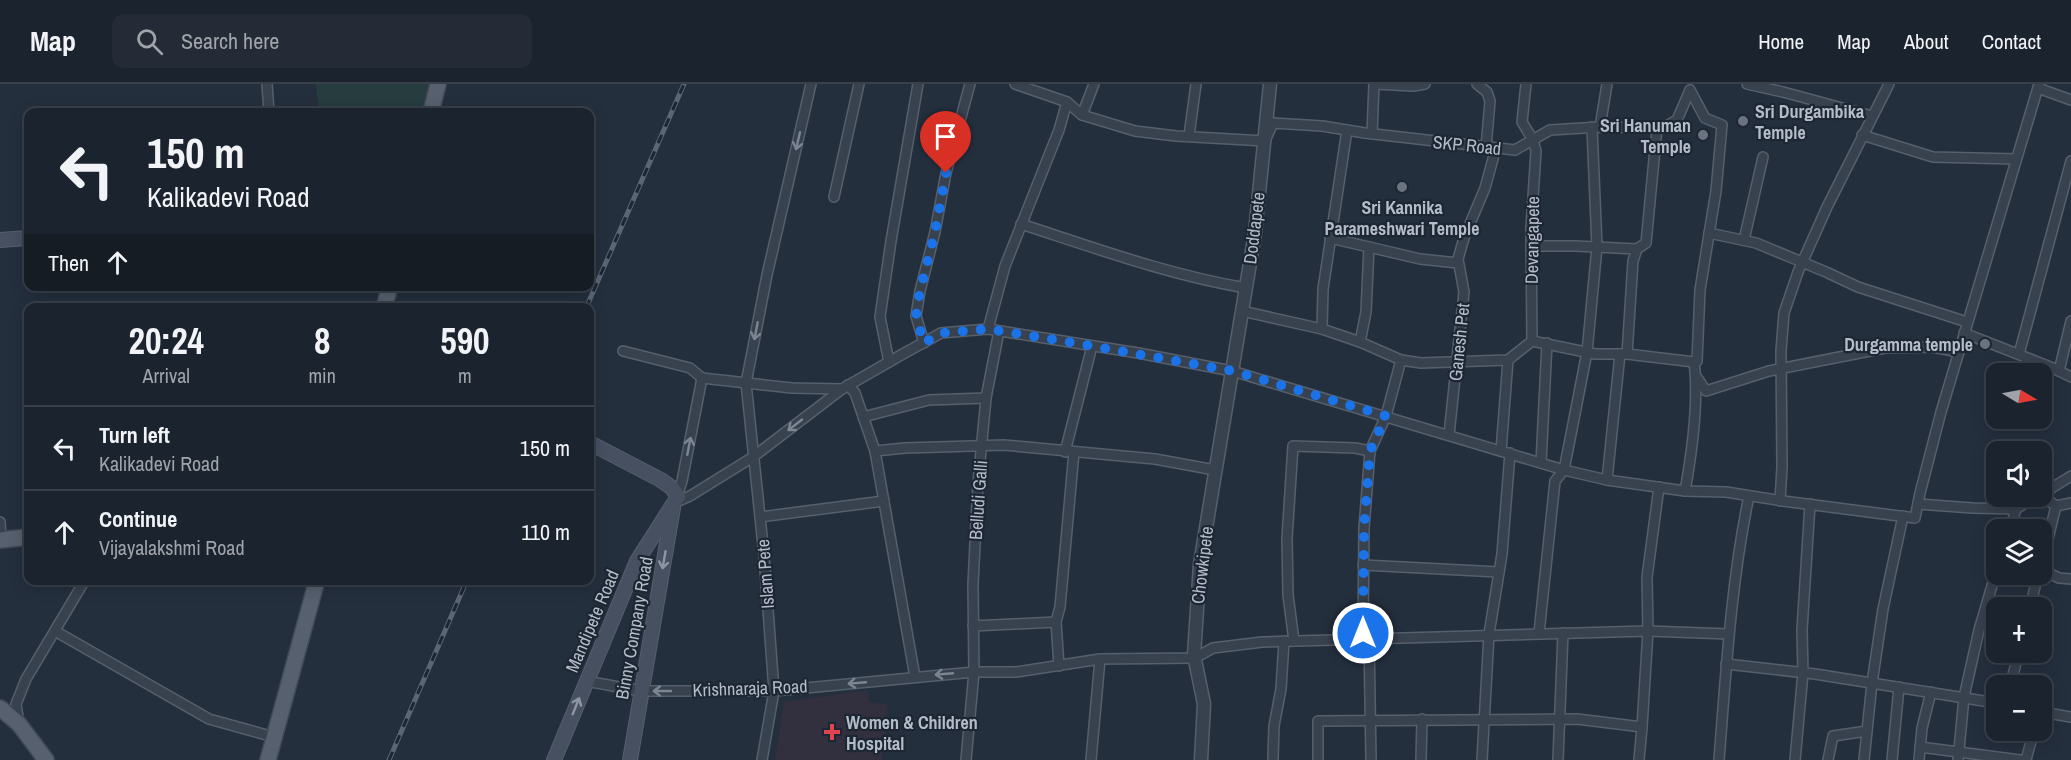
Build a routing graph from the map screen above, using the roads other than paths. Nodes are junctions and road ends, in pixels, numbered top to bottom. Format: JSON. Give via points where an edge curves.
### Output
{"nodes":[{"id":1,"x":267,"y":84,"type":"edge"},
{"id":2,"x":438,"y":84,"type":"edge"},
{"id":3,"x":811,"y":84,"type":"edge"},
{"id":4,"x":859,"y":84,"type":"edge"},
{"id":5,"x":918,"y":84,"type":"edge"},
{"id":6,"x":970,"y":84,"type":"edge"},
{"id":7,"x":1015,"y":84,"type":"edge"},
{"id":8,"x":1048,"y":84,"type":"edge"},
{"id":9,"x":1094,"y":84,"type":"edge"},
{"id":10,"x":1196,"y":84,"type":"edge"},
{"id":11,"x":1270,"y":84,"type":"edge"},
{"id":12,"x":1374,"y":84,"type":"edge"},
{"id":13,"x":1425,"y":84,"type":"edge"},
{"id":14,"x":1477,"y":84,"type":"edge"},
{"id":15,"x":1526,"y":84,"type":"edge"},
{"id":16,"x":1606,"y":84,"type":"edge"},
{"id":17,"x":1747,"y":84,"type":"edge"},
{"id":18,"x":1888,"y":84,"type":"edge"},
{"id":19,"x":1692,"y":86,"type":"edge"},
{"id":20,"x":2038,"y":86,"type":"edge"},
{"id":21,"x":1046,"y":95,"type":"junction"},
{"id":22,"x":2071,"y":100,"type":"edge"},
{"id":23,"x":1067,"y":102,"type":"junction"},
{"id":24,"x":269,"y":108,"type":"edge"},
{"id":25,"x":432,"y":108,"type":"edge"},
{"id":26,"x":1082,"y":116,"type":"junction"},
{"id":27,"x":1872,"y":116,"type":"junction"},
{"id":28,"x":1596,"y":127,"type":"junction"},
{"id":29,"x":1658,"y":128,"type":"junction"},
{"id":30,"x":1347,"y":130,"type":"junction"},
{"id":31,"x":1372,"y":134,"type":"junction"},
{"id":32,"x":1862,"y":135,"type":"junction"},
{"id":33,"x":1189,"y":136,"type":"junction"},
{"id":34,"x":1533,"y":140,"type":"junction"},
{"id":35,"x":1264,"y":141,"type":"junction"},
{"id":36,"x":1486,"y":148,"type":"junction"},
{"id":37,"x":1496,"y":148,"type":"junction"},
{"id":38,"x":1763,"y":157,"type":"dead end"},
{"id":39,"x":2016,"y":159,"type":"junction"},
{"id":40,"x":2071,"y":161,"type":"edge"},
{"id":41,"x":834,"y":197,"type":"dead end"},
{"id":42,"x":1021,"y":224,"type":"junction"},
{"id":43,"x":1709,"y":233,"type":"junction"},
{"id":44,"x":24,"y":238,"type":"edge"},
{"id":45,"x":1330,"y":238,"type":"junction"},
{"id":46,"x":0,"y":240,"type":"edge"},
{"id":47,"x":1744,"y":240,"type":"junction"},
{"id":48,"x":1531,"y":246,"type":"junction"},
{"id":49,"x":1370,"y":247,"type":"junction"},
{"id":50,"x":1597,"y":247,"type":"junction"},
{"id":51,"x":1637,"y":249,"type":"junction"},
{"id":52,"x":1458,"y":263,"type":"junction"},
{"id":53,"x":1802,"y":263,"type":"junction"},
{"id":54,"x":1246,"y":288,"type":"junction"},
{"id":55,"x":1242,"y":311,"type":"junction"},
{"id":56,"x":2071,"y":321,"type":"edge"},
{"id":57,"x":1967,"y":322,"type":"junction"},
{"id":58,"x":988,"y":329,"type":"junction"},
{"id":59,"x":1322,"y":329,"type":"junction"},
{"id":60,"x":999,"y":331,"type":"junction"},
{"id":61,"x":1964,"y":333,"type":"junction"},
{"id":62,"x":1532,"y":340,"type":"junction"},
{"id":63,"x":1360,"y":342,"type":"junction"},
{"id":64,"x":924,"y":343,"type":"junction"},
{"id":65,"x":1547,"y":343,"type":"junction"},
{"id":66,"x":1092,"y":346,"type":"junction"},
{"id":67,"x":623,"y":351,"type":"dead end"},
{"id":68,"x":1587,"y":352,"type":"junction"},
{"id":69,"x":1959,"y":352,"type":"junction"},
{"id":70,"x":1624,"y":354,"type":"junction"},
{"id":71,"x":2019,"y":354,"type":"junction"},
{"id":72,"x":1401,"y":360,"type":"junction"},
{"id":73,"x":1508,"y":360,"type":"junction"},
{"id":74,"x":889,"y":362,"type":"junction"},
{"id":75,"x":1456,"y":362,"type":"junction"},
{"id":76,"x":1694,"y":362,"type":"junction"},
{"id":77,"x":1781,"y":369,"type":"junction"},
{"id":78,"x":1233,"y":371,"type":"junction"},
{"id":79,"x":2059,"y":371,"type":"junction"},
{"id":80,"x":1696,"y":376,"type":"junction"},
{"id":81,"x":2071,"y":377,"type":"edge"},
{"id":82,"x":702,"y":378,"type":"junction"},
{"id":83,"x":746,"y":383,"type":"junction"},
{"id":84,"x":845,"y":387,"type":"junction"},
{"id":85,"x":986,"y":398,"type":"junction"},
{"id":86,"x":1386,"y":416,"type":"junction"},
{"id":87,"x":863,"y":417,"type":"junction"},
{"id":88,"x":1449,"y":435,"type":"junction"},
{"id":89,"x":594,"y":445,"type":"edge"},
{"id":90,"x":981,"y":445,"type":"junction"},
{"id":91,"x":875,"y":451,"type":"junction"},
{"id":92,"x":1370,"y":451,"type":"junction"},
{"id":93,"x":1070,"y":452,"type":"junction"},
{"id":94,"x":1506,"y":452,"type":"junction"},
{"id":95,"x":594,"y":453,"type":"edge"},
{"id":96,"x":753,"y":457,"type":"junction"},
{"id":97,"x":1541,"y":463,"type":"junction"},
{"id":98,"x":1215,"y":470,"type":"junction"},
{"id":99,"x":1564,"y":470,"type":"junction"},
{"id":100,"x":2071,"y":476,"type":"edge"},
{"id":101,"x":1607,"y":480,"type":"junction"},
{"id":102,"x":1659,"y":487,"type":"junction"},
{"id":103,"x":2052,"y":488,"type":"edge"},
{"id":104,"x":1685,"y":491,"type":"junction"},
{"id":105,"x":1749,"y":496,"type":"junction"},
{"id":106,"x":676,"y":500,"type":"junction"},
{"id":107,"x":884,"y":501,"type":"junction"},
{"id":108,"x":1780,"y":501,"type":"junction"},
{"id":109,"x":2052,"y":503,"type":"edge"},
{"id":110,"x":2071,"y":503,"type":"edge"},
{"id":111,"x":1810,"y":504,"type":"junction"},
{"id":112,"x":1918,"y":504,"type":"junction"},
{"id":113,"x":2056,"y":506,"type":"junction"},
{"id":114,"x":2019,"y":507,"type":"edge"},
{"id":115,"x":2016,"y":509,"type":"junction"},
{"id":116,"x":1903,"y":516,"type":"junction"},
{"id":117,"x":760,"y":517,"type":"junction"},
{"id":118,"x":2013,"y":519,"type":"edge"},
{"id":119,"x":0,"y":522,"type":"edge"},
{"id":120,"x":2052,"y":522,"type":"edge"},
{"id":121,"x":24,"y":537,"type":"edge"},
{"id":122,"x":1,"y":539,"type":"edge"},
{"id":123,"x":1363,"y":565,"type":"junction"},
{"id":124,"x":1499,"y":572,"type":"junction"},
{"id":125,"x":2052,"y":575,"type":"edge"},
{"id":126,"x":2071,"y":579,"type":"edge"},
{"id":127,"x":82,"y":585,"type":"edge"},
{"id":128,"x":316,"y":585,"type":"edge"},
{"id":129,"x":1992,"y":585,"type":"edge"},
{"id":130,"x":1056,"y":622,"type":"junction"},
{"id":131,"x":973,"y":626,"type":"junction"},
{"id":132,"x":55,"y":630,"type":"junction"},
{"id":133,"x":1648,"y":631,"type":"junction"},
{"id":134,"x":1539,"y":633,"type":"junction"},
{"id":135,"x":1563,"y":633,"type":"junction"},
{"id":136,"x":1489,"y":634,"type":"junction"},
{"id":137,"x":1729,"y":634,"type":"junction"},
{"id":138,"x":1369,"y":639,"type":"junction"},
{"id":139,"x":1289,"y":641,"type":"junction"},
{"id":140,"x":1196,"y":658,"type":"junction"},
{"id":141,"x":1100,"y":659,"type":"junction"},
{"id":142,"x":1726,"y":664,"type":"junction"},
{"id":143,"x":1059,"y":666,"type":"junction"},
{"id":144,"x":974,"y":672,"type":"junction"},
{"id":145,"x":1803,"y":673,"type":"junction"},
{"id":146,"x":915,"y":677,"type":"junction"},
{"id":147,"x":586,"y":681,"type":"junction"},
{"id":148,"x":1872,"y":683,"type":"junction"},
{"id":149,"x":1899,"y":687,"type":"junction"},
{"id":150,"x":642,"y":691,"type":"junction"},
{"id":151,"x":774,"y":691,"type":"junction"},
{"id":152,"x":1931,"y":692,"type":"junction"},
{"id":153,"x":1964,"y":697,"type":"junction"},
{"id":154,"x":1986,"y":701,"type":"edge"},
{"id":155,"x":0,"y":708,"type":"edge"},
{"id":156,"x":2052,"y":714,"type":"edge"},
{"id":157,"x":2071,"y":717,"type":"edge"},
{"id":158,"x":1422,"y":719,"type":"junction"},
{"id":159,"x":1484,"y":719,"type":"junction"},
{"id":160,"x":1560,"y":720,"type":"junction"},
{"id":161,"x":1370,"y":721,"type":"junction"},
{"id":162,"x":19,"y":724,"type":"junction"},
{"id":163,"x":1642,"y":727,"type":"junction"},
{"id":164,"x":1867,"y":731,"type":"junction"},
{"id":165,"x":274,"y":737,"type":"junction"},
{"id":166,"x":2031,"y":741,"type":"edge"},
{"id":167,"x":1920,"y":747,"type":"junction"},
{"id":168,"x":1959,"y":755,"type":"edge"},
{"id":169,"x":46,"y":760,"type":"edge"},
{"id":170,"x":268,"y":760,"type":"edge"},
{"id":171,"x":554,"y":760,"type":"edge"},
{"id":172,"x":630,"y":760,"type":"edge"},
{"id":173,"x":762,"y":760,"type":"edge"},
{"id":174,"x":966,"y":760,"type":"edge"},
{"id":175,"x":1091,"y":760,"type":"edge"},
{"id":176,"x":1201,"y":760,"type":"edge"},
{"id":177,"x":1273,"y":760,"type":"edge"},
{"id":178,"x":1318,"y":760,"type":"edge"},
{"id":179,"x":1371,"y":760,"type":"edge"},
{"id":180,"x":1421,"y":760,"type":"edge"},
{"id":181,"x":1482,"y":760,"type":"edge"},
{"id":182,"x":1558,"y":760,"type":"edge"},
{"id":183,"x":1639,"y":760,"type":"edge"},
{"id":184,"x":1719,"y":760,"type":"edge"},
{"id":185,"x":1795,"y":760,"type":"edge"},
{"id":186,"x":1828,"y":760,"type":"edge"},
{"id":187,"x":1864,"y":760,"type":"edge"},
{"id":188,"x":1892,"y":760,"type":"edge"},
{"id":189,"x":1918,"y":760,"type":"edge"},
{"id":190,"x":2020,"y":760,"type":"edge"},
{"id":191,"x":2026,"y":760,"type":"edge"}],
"edges":[{"from":1,"to":24,"type":"street"},
{"from":2,"to":25,"type":"main road"},
{"from":3,"to":83,"type":"street","name":"Islam Pete","one_way":true},
{"from":4,"to":41,"type":"street"},
{"from":5,"to":74,"type":"street","via":[[880,317]]},
{"from":6,"to":64,"type":"street","via":[[920,291],[916,316]]},
{"from":7,"to":21,"type":"street"},
{"from":8,"to":21,"type":"street"},
{"from":9,"to":26,"type":"street"},
{"from":10,"to":33,"type":"street"},
{"from":11,"to":35,"type":"street","name":"Doddapete"},
{"from":12,"to":13,"type":"street"},
{"from":12,"to":31,"type":"street"},
{"from":14,"to":36,"type":"street","via":[[1487,92],[1490,101]]},
{"from":15,"to":34,"type":"street","name":"Devangapete","via":[[1522,122]]},
{"from":16,"to":28,"type":"street"},
{"from":17,"to":27,"type":"street"},
{"from":18,"to":27,"type":"street"},
{"from":19,"to":29,"type":"street","via":[[1677,120]]},
{"from":19,"to":43,"type":"street","via":[[1705,118],[1722,125]]},
{"from":20,"to":22,"type":"street"},
{"from":20,"to":39,"type":"street"},
{"from":21,"to":23,"type":"street"},
{"from":23,"to":26,"type":"street"},
{"from":23,"to":42,"type":"street"},
{"from":26,"to":33,"type":"street","via":[[1134,131]]},
{"from":27,"to":32,"type":"street"},
{"from":28,"to":29,"type":"street","name":"SKP Road"},
{"from":28,"to":34,"type":"street","name":"SKP Road","via":[[1550,130]]},
{"from":28,"to":50,"type":"street"},
{"from":29,"to":51,"type":"street","via":[[1646,243]]},
{"from":30,"to":31,"type":"street","name":"SKP Road"},
{"from":30,"to":35,"type":"street","name":"SKP Road","via":[[1273,123]]},
{"from":30,"to":45,"type":"street"},
{"from":31,"to":36,"type":"street","name":"SKP Road"},
{"from":32,"to":39,"type":"street","via":[[1933,157]]},
{"from":32,"to":53,"type":"street"},
{"from":33,"to":35,"type":"street"},
{"from":34,"to":37,"type":"street","name":"SKP Road","via":[[1515,150]]},
{"from":34,"to":48,"type":"street","name":"Devangapete","via":[[1536,151]]},
{"from":35,"to":54,"type":"street","name":"Doddapete"},
{"from":36,"to":37,"type":"street","name":"SKP Road"},
{"from":37,"to":52,"type":"street","name":"Ganesh Pet"},
{"from":38,"to":47,"type":"street"},
{"from":39,"to":57,"type":"street"},
{"from":40,"to":71,"type":"street"},
{"from":42,"to":54,"type":"street","via":[[1166,270]]},
{"from":42,"to":58,"type":"street"},
{"from":43,"to":47,"type":"street"},
{"from":43,"to":76,"type":"street"},
{"from":44,"to":46,"type":"main road"},
{"from":45,"to":49,"type":"street"},
{"from":45,"to":59,"type":"street"},
{"from":47,"to":53,"type":"street"},
{"from":48,"to":50,"type":"street"},
{"from":48,"to":62,"type":"street","name":"Devangapete"},
{"from":49,"to":52,"type":"street"},
{"from":49,"to":63,"type":"street"},
{"from":50,"to":51,"type":"street"},
{"from":50,"to":68,"type":"street"},
{"from":51,"to":70,"type":"street"},
{"from":52,"to":75,"type":"street","name":"Ganesh Pet","via":[[1464,292]]},
{"from":53,"to":57,"type":"street","via":[[1858,287]]},
{"from":53,"to":77,"type":"street","via":[[1784,313]]},
{"from":54,"to":55,"type":"street","name":"Doddapete"},
{"from":55,"to":59,"type":"street"},
{"from":55,"to":78,"type":"street","name":"Doddapete"},
{"from":56,"to":79,"type":"street"},
{"from":57,"to":61,"type":"street"},
{"from":58,"to":60,"type":"street"},
{"from":58,"to":64,"type":"street","via":[[941,333]]},
{"from":59,"to":63,"type":"street"},
{"from":60,"to":66,"type":"street"},
{"from":60,"to":85,"type":"street","name":"Belludi Galli"},
{"from":61,"to":69,"type":"street"},
{"from":61,"to":71,"type":"street"},
{"from":62,"to":65,"type":"street"},
{"from":62,"to":73,"type":"street"},
{"from":63,"to":72,"type":"street"},
{"from":64,"to":74,"type":"street"},
{"from":65,"to":68,"type":"street"},
{"from":65,"to":97,"type":"street"},
{"from":66,"to":78,"type":"street"},
{"from":66,"to":93,"type":"street"},
{"from":67,"to":82,"type":"street","via":[[690,368]]},
{"from":68,"to":70,"type":"street"},
{"from":68,"to":99,"type":"street"},
{"from":69,"to":77,"type":"street","via":[[1932,346],[1885,348]]},
{"from":69,"to":112,"type":"street"},
{"from":70,"to":76,"type":"street"},
{"from":70,"to":101,"type":"street"},
{"from":71,"to":79,"type":"street"},
{"from":72,"to":75,"type":"street"},
{"from":72,"to":86,"type":"street"},
{"from":73,"to":75,"type":"street"},
{"from":73,"to":94,"type":"street"},
{"from":74,"to":84,"type":"street"},
{"from":75,"to":88,"type":"street","name":"Ganesh Pet"},
{"from":76,"to":80,"type":"street"},
{"from":77,"to":80,"type":"street","via":[[1706,391]]},
{"from":77,"to":108,"type":"street"},
{"from":78,"to":86,"type":"street"},
{"from":78,"to":98,"type":"street","name":"Chowkipete"},
{"from":79,"to":81,"type":"street"},
{"from":80,"to":104,"type":"street"},
{"from":82,"to":83,"type":"street"},
{"from":106,"to":82,"type":"street","one_way":true},
{"from":83,"to":84,"type":"street","via":[[792,388]]},
{"from":83,"to":96,"type":"street","name":"Islam Pete"},
{"from":84,"to":87,"type":"street","via":[[855,393]]},
{"from":84,"to":96,"type":"street","one_way":true},
{"from":85,"to":87,"type":"street","via":[[930,400]]},
{"from":85,"to":90,"type":"street","name":"Belludi Galli"},
{"from":86,"to":88,"type":"street"},
{"from":86,"to":92,"type":"street"},
{"from":87,"to":91,"type":"street"},
{"from":88,"to":94,"type":"street"},
{"from":89,"to":106,"type":"main road","via":[[661,480],[672,488]]},
{"from":90,"to":91,"type":"street"},
{"from":90,"to":93,"type":"street"},
{"from":90,"to":131,"type":"street","name":"Belludi Galli"},
{"from":91,"to":107,"type":"street"},
{"from":92,"to":123,"type":"street"},
{"from":92,"to":139,"type":"street","via":[[1293,446],[1287,538]]},
{"from":93,"to":98,"type":"street","via":[[1155,459]]},
{"from":93,"to":130,"type":"street"},
{"from":94,"to":97,"type":"street"},
{"from":94,"to":124,"type":"street"},
{"from":95,"to":106,"type":"main road","via":[[664,489]]},
{"from":96,"to":106,"type":"street","via":[[690,496]]},
{"from":96,"to":117,"type":"street","name":"Islam Pete"},
{"from":97,"to":99,"type":"street"},
{"from":98,"to":140,"type":"street","name":"Chowkipete","via":[[1200,564]]},
{"from":99,"to":101,"type":"street"},
{"from":99,"to":134,"type":"street","via":[[1555,481]]},
{"from":100,"to":103,"type":"street"},
{"from":101,"to":102,"type":"street"},
{"from":102,"to":104,"type":"street"},
{"from":102,"to":133,"type":"street","via":[[1647,577]]},
{"from":104,"to":105,"type":"street"},
{"from":105,"to":108,"type":"street"},
{"from":105,"to":137,"type":"street"},
{"from":106,"to":147,"type":"main road","name":"Mandipete Road","via":[[637,561]]},
{"from":106,"to":150,"type":"main road","name":"Binny Company Road","one_way":true},
{"from":107,"to":117,"type":"street"},
{"from":107,"to":146,"type":"street"},
{"from":108,"to":111,"type":"street"},
{"from":109,"to":113,"type":"street"},
{"from":110,"to":113,"type":"street"},
{"from":111,"to":116,"type":"street"},
{"from":111,"to":145,"type":"street"},
{"from":112,"to":115,"type":"street"},
{"from":112,"to":116,"type":"street","via":[[1915,518]]},
{"from":113,"to":120,"type":"street"},
{"from":114,"to":115,"type":"street"},
{"from":115,"to":118,"type":"street"},
{"from":116,"to":148,"type":"street"},
{"from":117,"to":151,"type":"street","name":"Islam Pete"},
{"from":119,"to":122,"type":"street"},
{"from":121,"to":122,"type":"main road"},
{"from":123,"to":124,"type":"street"},
{"from":123,"to":138,"type":"street","via":[[1363,633]]},
{"from":124,"to":136,"type":"street"},
{"from":125,"to":126,"type":"street"},
{"from":127,"to":132,"type":"street"},
{"from":128,"to":165,"type":"main road"},
{"from":129,"to":153,"type":"street"},
{"from":130,"to":131,"type":"street"},
{"from":130,"to":143,"type":"street"},
{"from":131,"to":144,"type":"street","name":"Belludi Galli"},
{"from":132,"to":162,"type":"street","via":[[16,704]]},
{"from":132,"to":165,"type":"street","via":[[209,719]]},
{"from":133,"to":135,"type":"street"},
{"from":133,"to":137,"type":"street"},
{"from":133,"to":163,"type":"street"},
{"from":134,"to":135,"type":"street"},
{"from":134,"to":136,"type":"street"},
{"from":135,"to":160,"type":"street"},
{"from":136,"to":138,"type":"street"},
{"from":136,"to":159,"type":"street"},
{"from":137,"to":142,"type":"street"},
{"from":138,"to":139,"type":"street"},
{"from":138,"to":161,"type":"street"},
{"from":139,"to":140,"type":"street","via":[[1213,648]]},
{"from":139,"to":177,"type":"street","via":[[1274,726]]},
{"from":140,"to":141,"type":"street","name":"Krishnaraja Road"},
{"from":140,"to":176,"type":"street","name":"Chowkipete","via":[[1204,704]]},
{"from":141,"to":143,"type":"street","name":"Krishnaraja Road"},
{"from":141,"to":175,"type":"street"},
{"from":142,"to":145,"type":"street"},
{"from":142,"to":184,"type":"street"},
{"from":143,"to":144,"type":"street","name":"Krishnaraja Road"},
{"from":144,"to":146,"type":"street","name":"Krishnaraja Road","one_way":true},
{"from":144,"to":174,"type":"street","name":"Belludi Galli"},
{"from":145,"to":148,"type":"street"},
{"from":145,"to":185,"type":"street"},
{"from":146,"to":151,"type":"street","name":"Krishnaraja Road","one_way":true},
{"from":147,"to":150,"type":"street","name":"Krishnaraja Road"},
{"from":171,"to":147,"type":"main road","name":"Mandipete Road","one_way":true},
{"from":148,"to":149,"type":"street"},
{"from":148,"to":164,"type":"street"},
{"from":149,"to":152,"type":"street"},
{"from":149,"to":188,"type":"street"},
{"from":151,"to":150,"type":"street","name":"Krishnaraja Road","one_way":true},
{"from":150,"to":172,"type":"main road","name":"Binny Company Road"},
{"from":151,"to":173,"type":"street","name":"Islam Pete"},
{"from":152,"to":153,"type":"street"},
{"from":152,"to":167,"type":"street"},
{"from":153,"to":154,"type":"street"},
{"from":153,"to":168,"type":"street"},
{"from":155,"to":162,"type":"main road"},
{"from":156,"to":157,"type":"street"},
{"from":158,"to":159,"type":"street"},
{"from":158,"to":161,"type":"street"},
{"from":158,"to":180,"type":"street"},
{"from":159,"to":160,"type":"street"},
{"from":159,"to":181,"type":"street"},
{"from":160,"to":163,"type":"street"},
{"from":160,"to":182,"type":"street"},
{"from":161,"to":178,"type":"street","via":[[1318,721]]},
{"from":161,"to":179,"type":"street"},
{"from":162,"to":169,"type":"main road"},
{"from":163,"to":183,"type":"street"},
{"from":164,"to":186,"type":"street","via":[[1833,736]]},
{"from":164,"to":187,"type":"street"},
{"from":165,"to":170,"type":"main road"},
{"from":166,"to":191,"type":"street"},
{"from":167,"to":168,"type":"street"},
{"from":167,"to":189,"type":"street"},
{"from":168,"to":190,"type":"street"}]}
